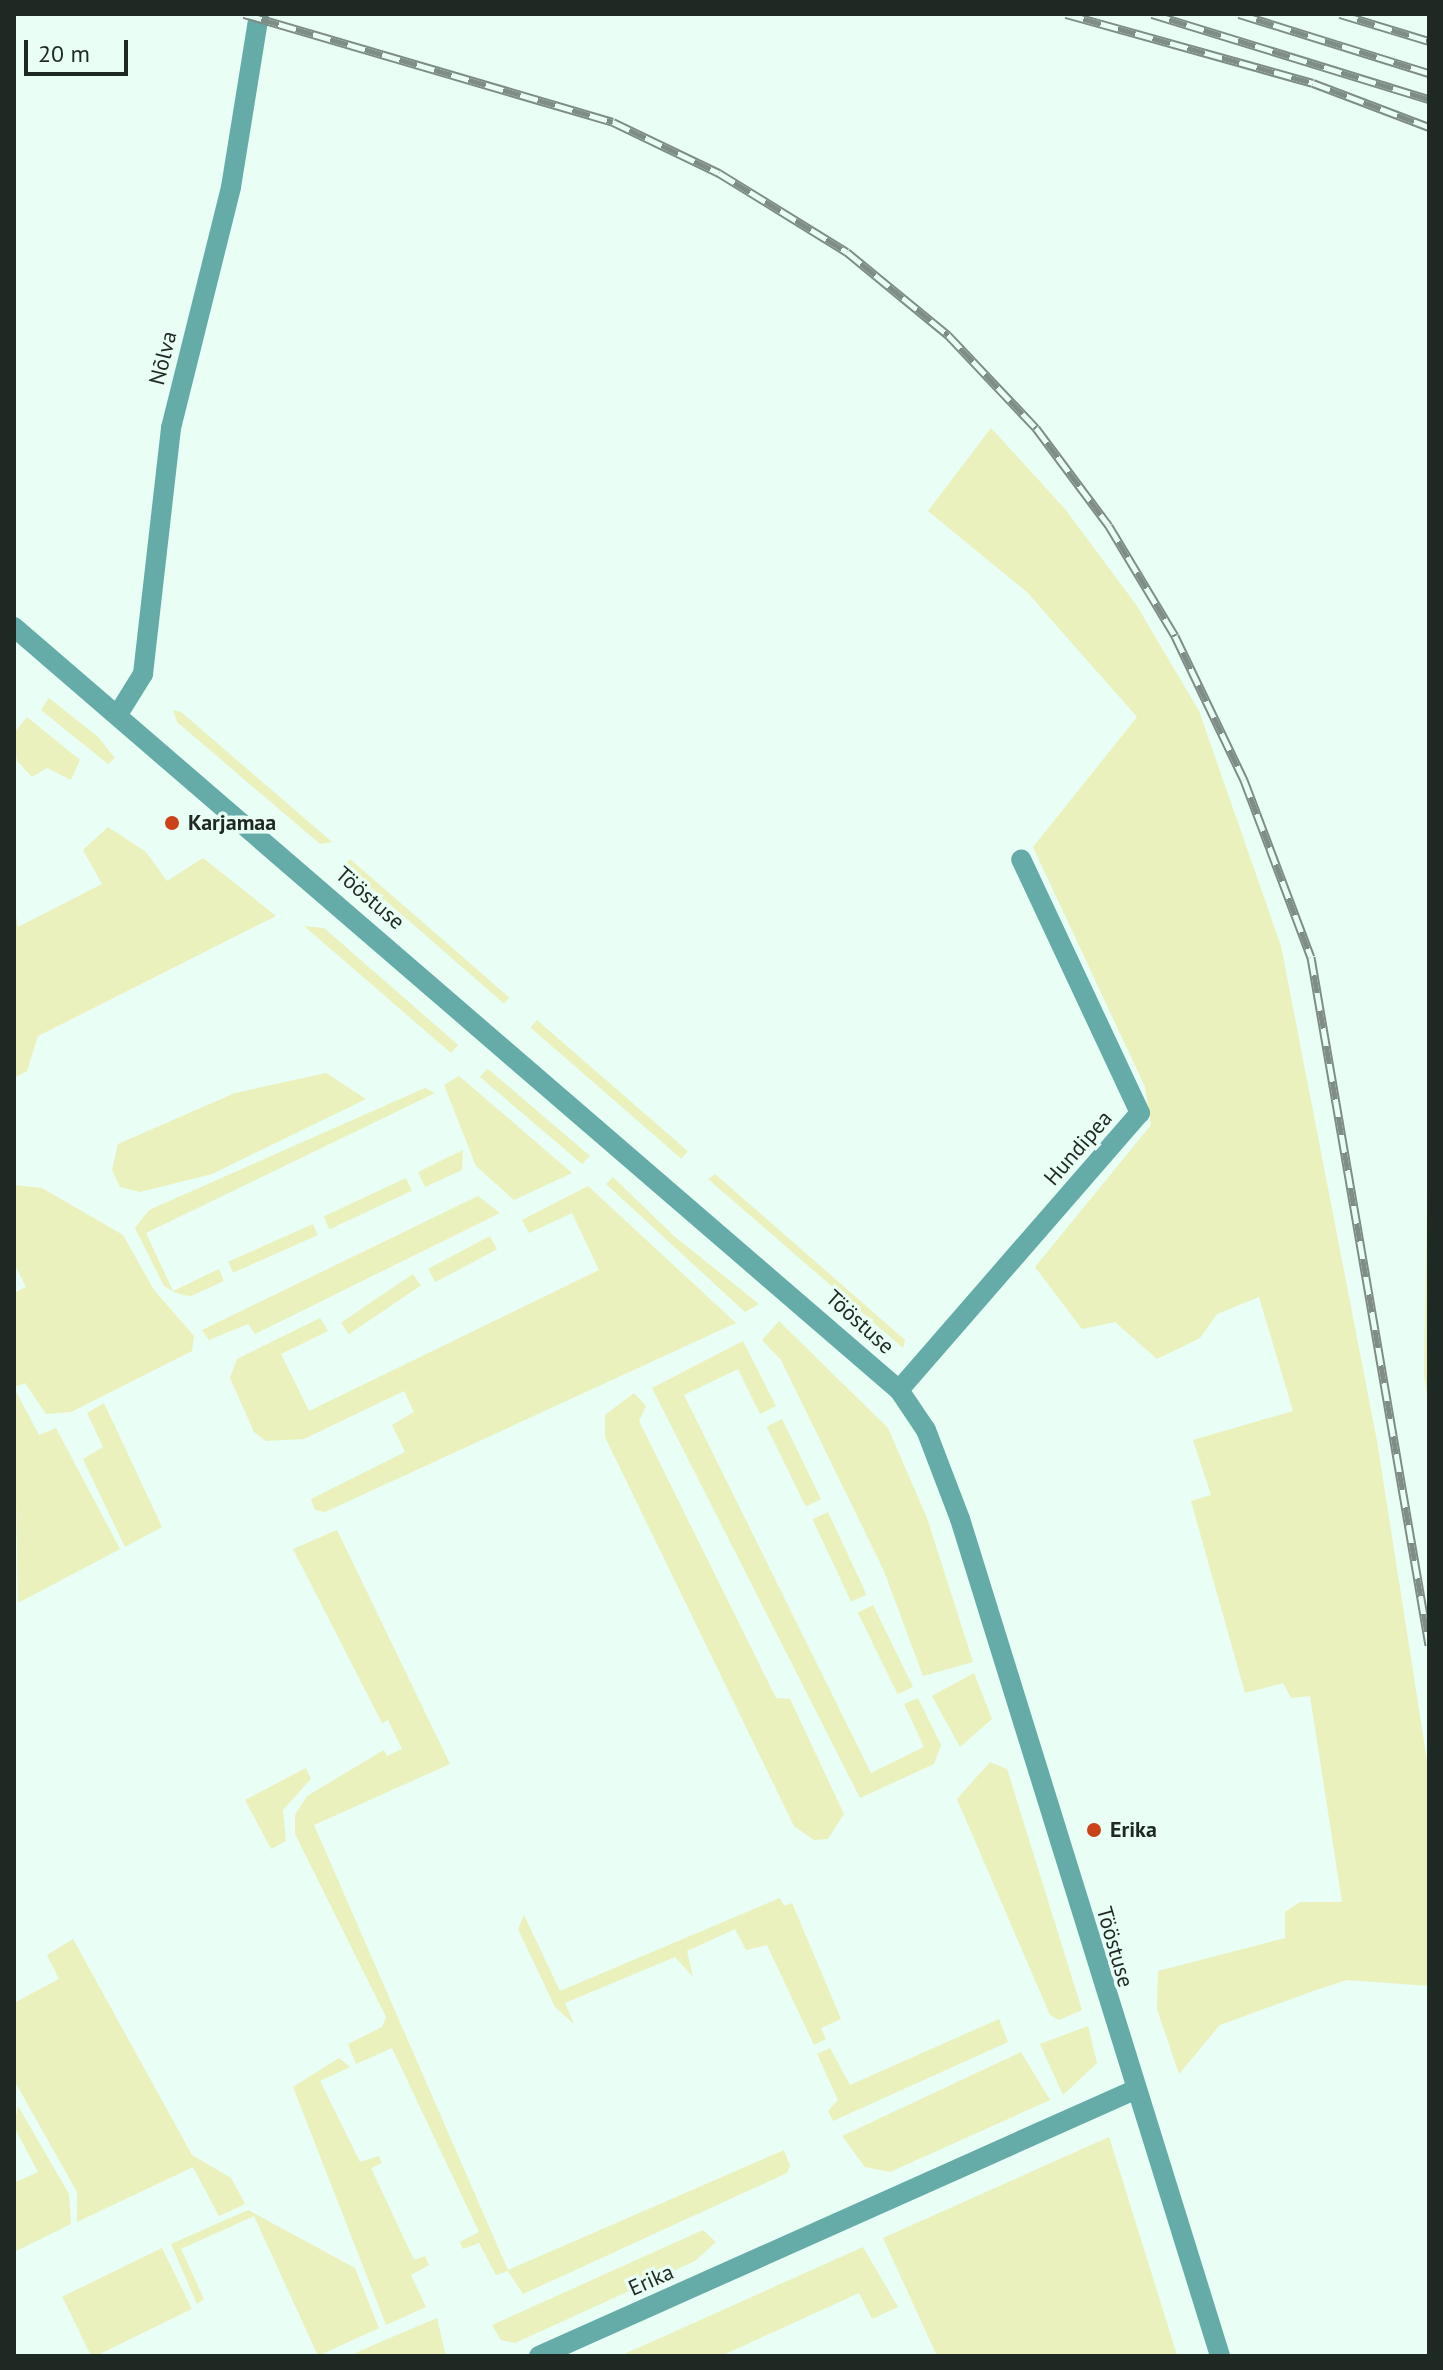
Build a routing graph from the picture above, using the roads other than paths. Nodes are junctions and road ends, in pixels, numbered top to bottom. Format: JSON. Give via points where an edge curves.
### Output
{"nodes":[{"id":1,"x":259,"y":14,"type":"edge"},
{"id":2,"x":14,"y":627,"type":"edge"},
{"id":3,"x":120,"y":711,"type":"junction"},
{"id":4,"x":1021,"y":859,"type":"dead end"},
{"id":5,"x":899,"y":1390,"type":"junction"},
{"id":6,"x":1132,"y":2091,"type":"junction"},
{"id":7,"x":539,"y":2356,"type":"edge"},
{"id":8,"x":1220,"y":2356,"type":"edge"}],
"edges":[{"from":1,"to":3,"type":"street","name":"Nõlva","via":[[231,187],[171,428],[143,674]]},
{"from":2,"to":3,"type":"street","name":"Tööstuse"},
{"from":3,"to":5,"type":"street","name":"Tööstuse"},
{"from":4,"to":5,"type":"street","name":"Hundipea","via":[[1140,1113]]},
{"from":5,"to":6,"type":"street","name":"Tööstuse","via":[[926,1430],[960,1519]]},
{"from":6,"to":7,"type":"street","name":"Erika"},
{"from":6,"to":8,"type":"street","name":"Tööstuse"}]}
